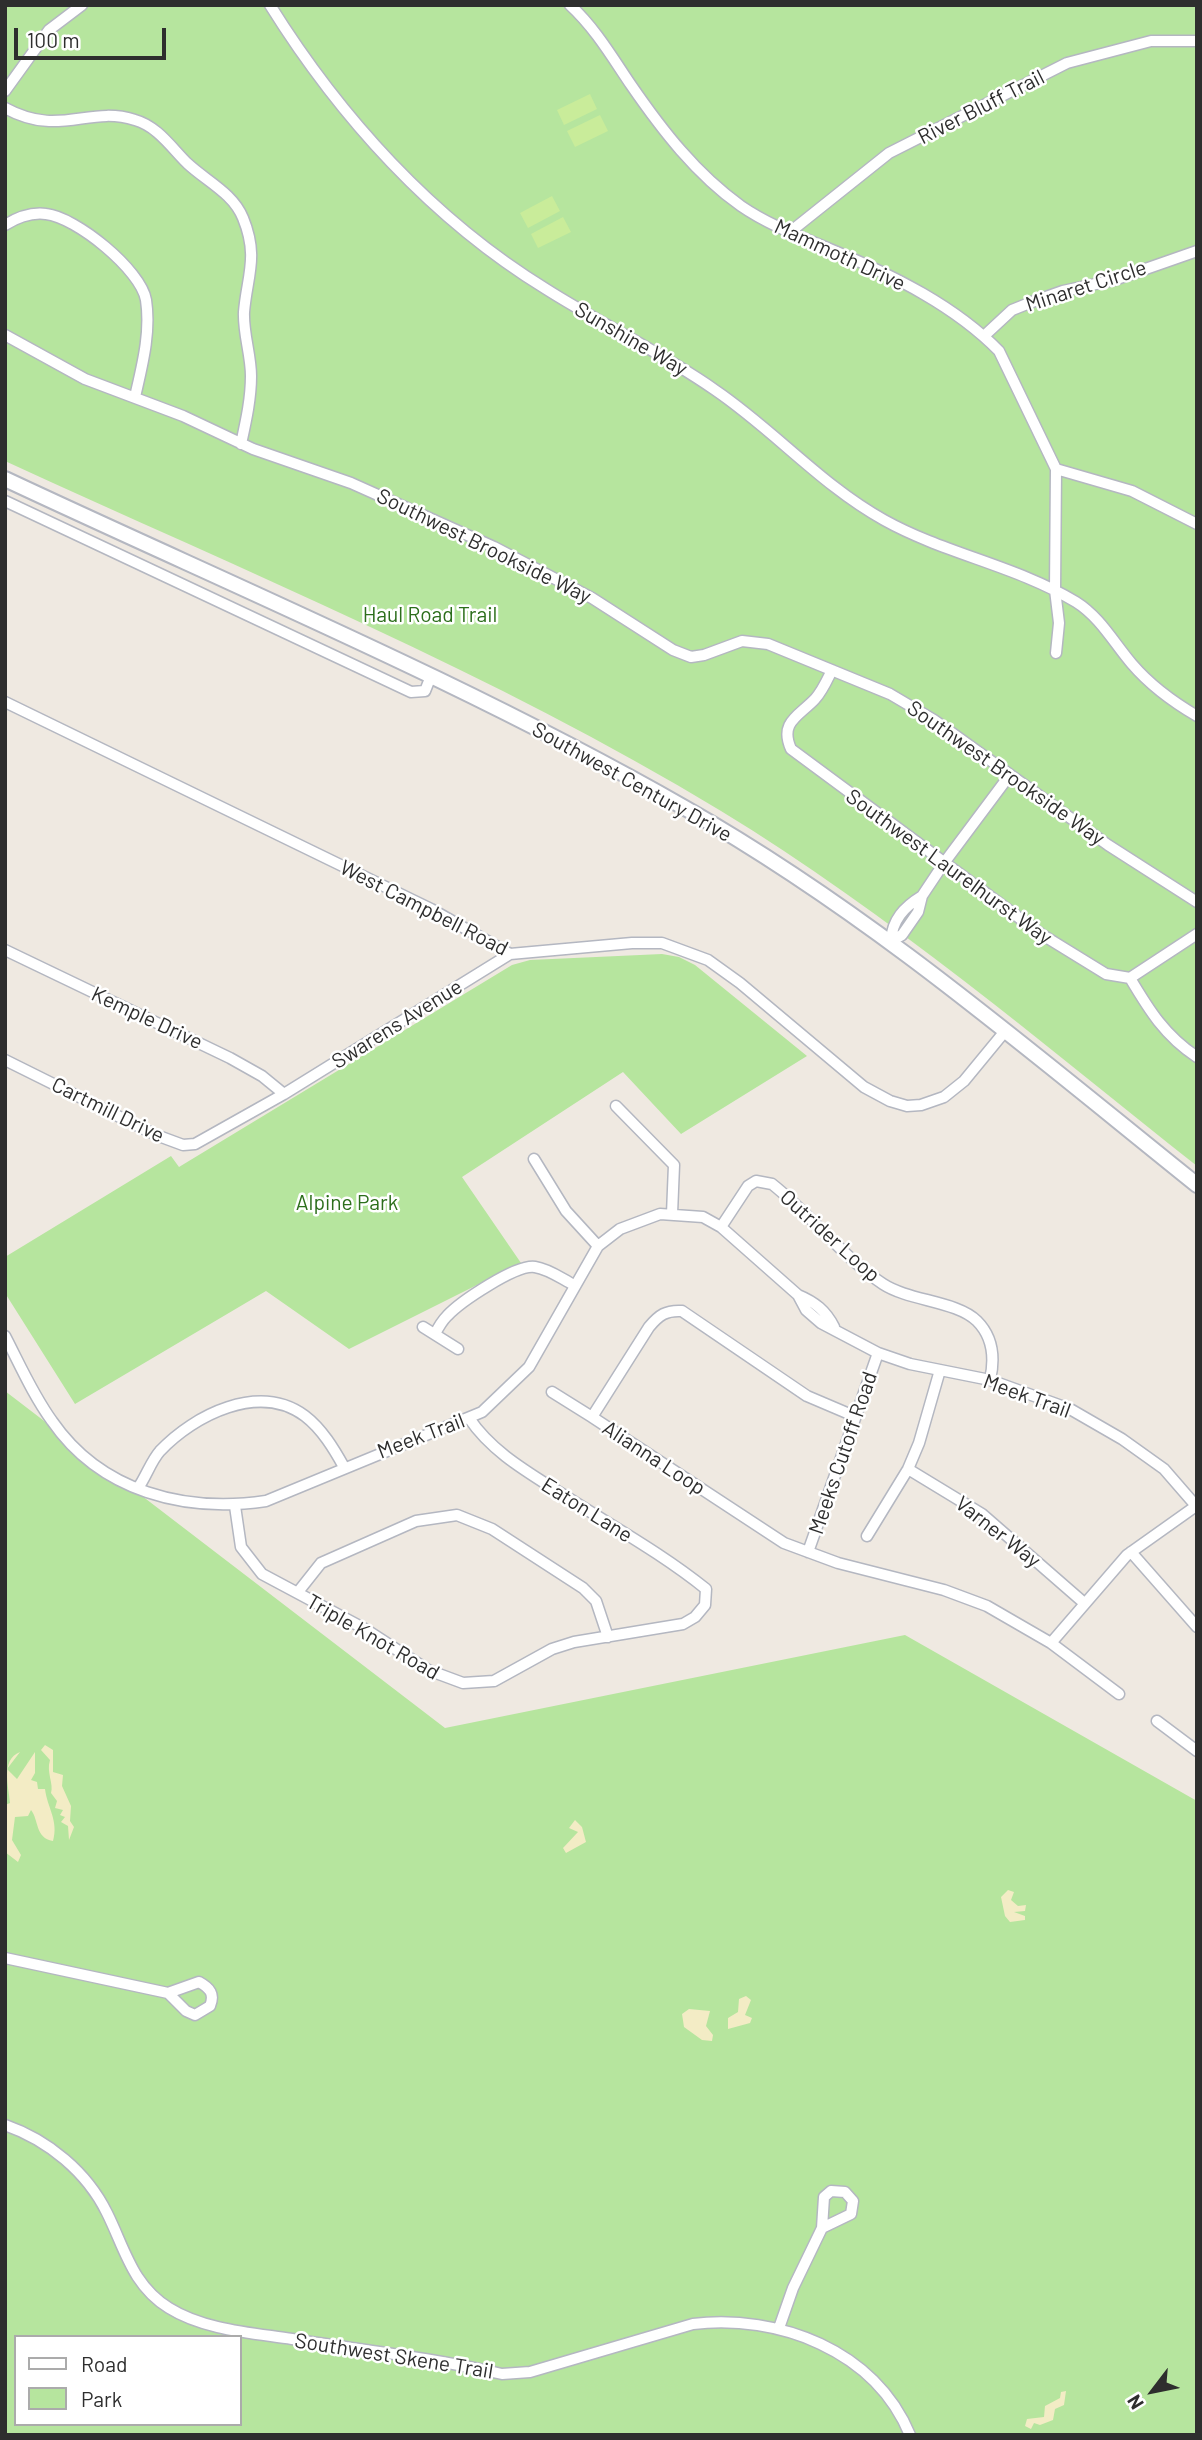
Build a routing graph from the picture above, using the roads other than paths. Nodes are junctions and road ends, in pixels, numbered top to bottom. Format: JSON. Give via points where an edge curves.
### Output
{"nodes":[{"id":1,"x":82,"y":5,"type":"edge"},
{"id":2,"x":270,"y":5,"type":"edge"},
{"id":3,"x":570,"y":5,"type":"edge"},
{"id":4,"x":1197,"y":41,"type":"edge"},
{"id":5,"x":5,"y":91,"type":"edge"},
{"id":6,"x":5,"y":108,"type":"edge"},
{"id":7,"x":5,"y":225,"type":"edge"},
{"id":8,"x":790,"y":232,"type":"junction"},
{"id":9,"x":1197,"y":251,"type":"edge"},
{"id":10,"x":5,"y":335,"type":"edge"},
{"id":11,"x":984,"y":336,"type":"junction"},
{"id":12,"x":135,"y":397,"type":"junction"},
{"id":13,"x":241,"y":444,"type":"junction"},
{"id":14,"x":1056,"y":469,"type":"junction"},
{"id":15,"x":5,"y":479,"type":"edge"},
{"id":16,"x":5,"y":501,"type":"edge"},
{"id":17,"x":1197,"y":524,"type":"edge"},
{"id":18,"x":1055,"y":590,"type":"junction"},
{"id":19,"x":1056,"y":653,"type":"dead end"},
{"id":20,"x":832,"y":670,"type":"junction"},
{"id":21,"x":431,"y":676,"type":"junction"},
{"id":22,"x":5,"y":702,"type":"edge"},
{"id":23,"x":1197,"y":716,"type":"edge"},
{"id":24,"x":1009,"y":776,"type":"junction"},
{"id":25,"x":944,"y":863,"type":"junction"},
{"id":26,"x":1197,"y":902,"type":"edge"},
{"id":27,"x":1197,"y":934,"type":"edge"},
{"id":28,"x":891,"y":941,"type":"junction"},
{"id":29,"x":5,"y":950,"type":"edge"},
{"id":30,"x":510,"y":954,"type":"junction"},
{"id":31,"x":1130,"y":978,"type":"junction"},
{"id":32,"x":1006,"y":1030,"type":"junction"},
{"id":33,"x":1197,"y":1057,"type":"edge"},
{"id":34,"x":5,"y":1060,"type":"edge"},
{"id":35,"x":284,"y":1094,"type":"junction"},
{"id":36,"x":616,"y":1106,"type":"dead end"},
{"id":37,"x":534,"y":1159,"type":"dead end"},
{"id":38,"x":1197,"y":1185,"type":"edge"},
{"id":39,"x":672,"y":1214,"type":"junction"},
{"id":40,"x":721,"y":1227,"type":"junction"},
{"id":41,"x":598,"y":1246,"type":"junction"},
{"id":42,"x":574,"y":1285,"type":"junction"},
{"id":43,"x":423,"y":1327,"type":"dead end"},
{"id":44,"x":435,"y":1334,"type":"junction"},
{"id":45,"x":5,"y":1336,"type":"edge"},
{"id":46,"x":458,"y":1349,"type":"dead end"},
{"id":47,"x":878,"y":1353,"type":"junction"},
{"id":48,"x":940,"y":1370,"type":"junction"},
{"id":49,"x":990,"y":1380,"type":"junction"},
{"id":50,"x":552,"y":1392,"type":"dead end"},
{"id":51,"x":854,"y":1416,"type":"junction"},
{"id":52,"x":592,"y":1417,"type":"junction"},
{"id":53,"x":469,"y":1418,"type":"junction"},
{"id":54,"x":344,"y":1467,"type":"junction"},
{"id":55,"x":908,"y":1469,"type":"junction"},
{"id":56,"x":138,"y":1488,"type":"junction"},
{"id":57,"x":234,"y":1506,"type":"junction"},
{"id":58,"x":1196,"y":1506,"type":"edge"},
{"id":59,"x":867,"y":1536,"type":"dead end"},
{"id":60,"x":808,"y":1552,"type":"junction"},
{"id":61,"x":1131,"y":1552,"type":"junction"},
{"id":62,"x":298,"y":1592,"type":"junction"},
{"id":63,"x":708,"y":1597,"type":"joint"},
{"id":64,"x":1083,"y":1602,"type":"junction"},
{"id":65,"x":1197,"y":1627,"type":"edge"},
{"id":66,"x":608,"y":1637,"type":"junction"},
{"id":67,"x":1051,"y":1643,"type":"junction"},
{"id":68,"x":1119,"y":1694,"type":"dead end"},
{"id":69,"x":1157,"y":1721,"type":"dead end"},
{"id":70,"x":1195,"y":1746,"type":"edge"},
{"id":71,"x":5,"y":1958,"type":"edge"},
{"id":72,"x":168,"y":1993,"type":"dead end"},
{"id":73,"x":5,"y":2125,"type":"edge"},
{"id":74,"x":822,"y":2228,"type":"dead end"},
{"id":75,"x":779,"y":2328,"type":"junction"},
{"id":76,"x":910,"y":2435,"type":"edge"}],
"edges":[{"from":1,"to":5,"type":"street","via":[[49,30]]},
{"from":2,"to":18,"type":"street","name":"Sunshine Way","via":[[309,66],[371,140],[432,203],[483,246],[544,289],[728,398],[859,506],[906,532]]},
{"from":3,"to":8,"type":"street","name":"Mammoth Drive","via":[[700,172],[741,205]]},
{"from":4,"to":8,"type":"street","name":"River Bluff Trail","via":[[1151,41],[1067,63],[889,153]]},
{"from":6,"to":13,"type":"street","via":[[53,124],[107,117],[138,121],[159,133],[243,216],[253,267],[244,312],[250,405]]},
{"from":7,"to":12,"type":"street","via":[[21,216],[48,214],[81,229],[124,262],[146,298],[146,347]]},
{"from":8,"to":11,"type":"street","name":"Mammoth Drive","via":[[899,279]]},
{"from":9,"to":11,"type":"street","name":"Minaret Circle","via":[[1032,302],[1012,310]]},
{"from":10,"to":12,"type":"street","name":"Southwest Brookside Way","via":[[85,379]]},
{"from":11,"to":14,"type":"street","name":"Mammoth Drive","via":[[999,351]]},
{"from":12,"to":13,"type":"street","name":"Southwest Brookside Way"},
{"from":13,"to":20,"type":"street","name":"Southwest Brookside Way","via":[[351,483],[494,547],[691,657],[742,640],[768,644]]},
{"from":14,"to":17,"type":"street","via":[[1132,491]]},
{"from":14,"to":18,"type":"street","name":"Mammoth Drive"},
{"from":15,"to":21,"type":"main road","name":"Southwest Century Drive"},
{"from":16,"to":21,"type":"street","via":[[411,692],[425,691]]},
{"from":18,"to":19,"type":"street","name":"Mammoth Drive"},
{"from":18,"to":23,"type":"street","via":[[1097,620],[1149,682]]},
{"from":20,"to":24,"type":"street","name":"Southwest Brookside Way","via":[[911,705]]},
{"from":20,"to":25,"type":"street","name":"Southwest Laurelhurst Way","via":[[814,700],[788,724],[791,749]]},
{"from":21,"to":28,"type":"main road","name":"Southwest Century Drive","via":[[687,809]]},
{"from":22,"to":30,"type":"street","name":"West Campbell Road","via":[[419,903]]},
{"from":24,"to":25,"type":"street"},
{"from":24,"to":26,"type":"street","name":"Southwest Brookside Way"},
{"from":25,"to":28,"type":"street","via":[[922,896],[908,905],[892,926]]},
{"from":25,"to":31,"type":"street","name":"Southwest Laurelhurst Way","via":[[1084,962],[1106,974]]},
{"from":27,"to":31,"type":"street"},
{"from":28,"to":32,"type":"main road","name":"Southwest Century Drive"},
{"from":29,"to":35,"type":"street","name":"Kemple Drive","via":[[230,1058]]},
{"from":30,"to":32,"type":"street","name":"West Campbell Road","via":[[632,943],[684,949],[740,983],[864,1087],[907,1106],[944,1097],[964,1081]]},
{"from":30,"to":35,"type":"street","name":"Swarens Avenue"},
{"from":31,"to":33,"type":"street","via":[[1157,1023]]},
{"from":32,"to":38,"type":"main road","name":"Southwest Century Drive"},
{"from":34,"to":35,"type":"street","name":"Cartmill Drive","via":[[183,1145],[206,1140]]},
{"from":36,"to":39,"type":"street","via":[[674,1165]]},
{"from":37,"to":41,"type":"street","via":[[566,1211]]},
{"from":39,"to":40,"type":"street","name":"Meek Trail","via":[[703,1217]]},
{"from":39,"to":41,"type":"street","name":"Meek Trail","via":[[637,1220]]},
{"from":40,"to":47,"type":"street","name":"Meek Trail","via":[[798,1295],[828,1315],[834,1327]]},
{"from":40,"to":49,"type":"street","name":"Outrider Loop","via":[[748,1186],[755,1181],[772,1184],[882,1283],[932,1304],[956,1308],[979,1322],[991,1343]]},
{"from":41,"to":42,"type":"street","name":"Meek Trail"},
{"from":42,"to":44,"type":"street","via":[[548,1270],[518,1269],[459,1304]]},
{"from":42,"to":53,"type":"street","name":"Meek Trail","via":[[529,1367],[482,1412]]},
{"from":43,"to":44,"type":"street"},
{"from":44,"to":46,"type":"street"},
{"from":45,"to":56,"type":"street","name":"Meek Trail","via":[[52,1423],[105,1471]]},
{"from":47,"to":48,"type":"street","name":"Meek Trail"},
{"from":47,"to":51,"type":"street","name":"Meeks Cutoff Road"},
{"from":48,"to":49,"type":"street","name":"Meek Trail"},
{"from":48,"to":55,"type":"street"},
{"from":49,"to":58,"type":"street","name":"Meek Trail","via":[[1070,1409],[1122,1439],[1164,1469]]},
{"from":50,"to":52,"type":"street"},
{"from":51,"to":52,"type":"street","name":"Alianna Loop","via":[[807,1395],[682,1311],[670,1310],[649,1327]]},
{"from":51,"to":60,"type":"street","name":"Meeks Cutoff Road"},
{"from":52,"to":60,"type":"street","name":"Alianna Loop","via":[[784,1543]]},
{"from":53,"to":54,"type":"street","name":"Meek Trail"},
{"from":53,"to":63,"type":"street","name":"Eaton Lane","via":[[487,1443],[675,1564],[706,1589]]},
{"from":54,"to":56,"type":"street","via":[[303,1415],[268,1401],[228,1406],[184,1431],[159,1453]]},
{"from":54,"to":57,"type":"street","name":"Meek Trail","via":[[292,1492]]},
{"from":55,"to":59,"type":"street"},
{"from":55,"to":64,"type":"street","name":"Varner Way","via":[[982,1514]]},
{"from":56,"to":57,"type":"street","name":"Meek Trail","via":[[195,1505]]},
{"from":57,"to":62,"type":"street","name":"Triple Knot Road","via":[[241,1547],[250,1560],[262,1574]]},
{"from":58,"to":61,"type":"street"},
{"from":60,"to":67,"type":"street","name":"Alianna Loop","via":[[987,1606]]},
{"from":61,"to":64,"type":"street"},
{"from":61,"to":65,"type":"street"},
{"from":62,"to":66,"type":"street","name":"Triple Knot Road","via":[[428,1670],[463,1683],[494,1681],[552,1648]]},
{"from":62,"to":66,"type":"street","via":[[321,1563],[416,1521],[457,1515],[492,1529],[583,1588],[596,1601]]},
{"from":63,"to":66,"type":"street","name":"Triple Knot Road","via":[[695,1617],[683,1624]]},
{"from":64,"to":67,"type":"street"},
{"from":67,"to":68,"type":"street","name":"Alianna Loop"},
{"from":69,"to":70,"type":"street"},
{"from":71,"to":72,"type":"street"},
{"from":73,"to":75,"type":"street","name":"Southwest Skene Trail","via":[[45,2144],[77,2170],[106,2211],[137,2279],[170,2308],[200,2321],[502,2374],[530,2372],[693,2324],[718,2321]]},
{"from":74,"to":75,"type":"street"},
{"from":75,"to":76,"type":"street","name":"Southwest Skene Trail","via":[[828,2347],[863,2373],[885,2393]]}]}
